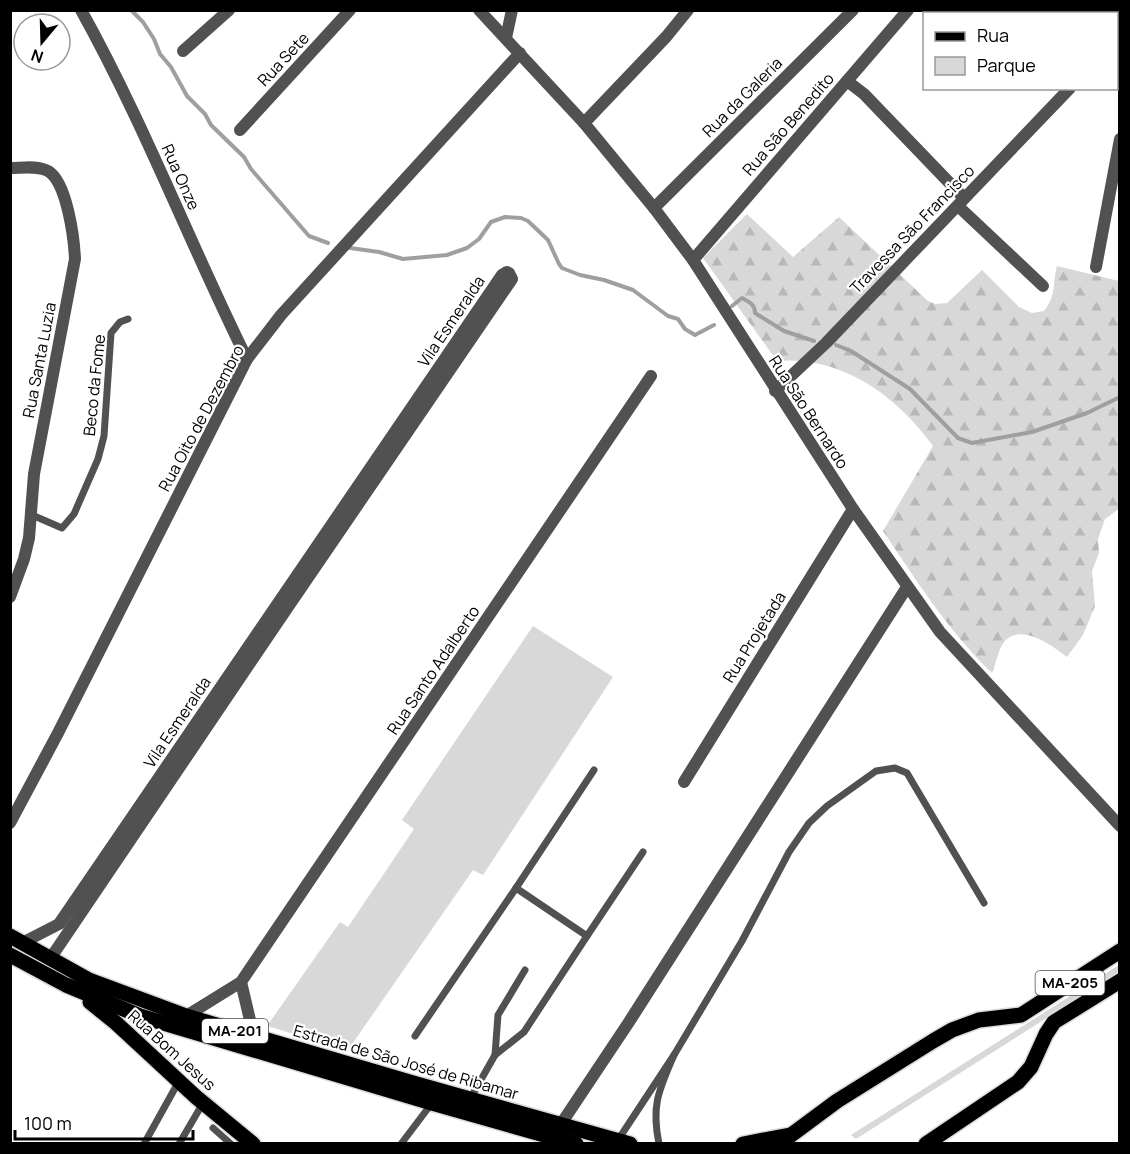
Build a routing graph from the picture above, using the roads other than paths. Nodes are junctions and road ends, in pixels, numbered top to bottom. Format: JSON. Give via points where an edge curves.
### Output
{"nodes":[{"id":1,"x":81,"y":10,"type":"edge"},
{"id":2,"x":229,"y":10,"type":"edge"},
{"id":3,"x":350,"y":10,"type":"edge"},
{"id":4,"x":479,"y":10,"type":"edge"},
{"id":5,"x":512,"y":10,"type":"edge"},
{"id":6,"x":688,"y":10,"type":"edge"},
{"id":7,"x":853,"y":10,"type":"edge"},
{"id":8,"x":908,"y":10,"type":"edge"},
{"id":9,"x":506,"y":38,"type":"junction"},
{"id":10,"x":183,"y":51,"type":"dead end"},
{"id":11,"x":520,"y":53,"type":"junction"},
{"id":12,"x":847,"y":81,"type":"junction"},
{"id":13,"x":1068,"y":90,"type":"edge"},
{"id":14,"x":584,"y":123,"type":"junction"},
{"id":15,"x":240,"y":130,"type":"dead end"},
{"id":16,"x":1119,"y":139,"type":"edge"},
{"id":17,"x":10,"y":168,"type":"edge"},
{"id":18,"x":961,"y":202,"type":"junction"},
{"id":19,"x":654,"y":208,"type":"junction"},
{"id":20,"x":693,"y":260,"type":"junction"},
{"id":21,"x":1096,"y":267,"type":"dead end"},
{"id":22,"x":1043,"y":286,"type":"dead end"},
{"id":23,"x":128,"y":319,"type":"dead end"},
{"id":24,"x":247,"y":359,"type":"junction"},
{"id":25,"x":651,"y":376,"type":"dead end"},
{"id":26,"x":775,"y":391,"type":"junction"},
{"id":27,"x":853,"y":509,"type":"junction"},
{"id":28,"x":32,"y":515,"type":"junction"},
{"id":29,"x":907,"y":587,"type":"junction"},
{"id":30,"x":10,"y":597,"type":"edge"},
{"id":31,"x":275,"y":617,"type":"junction"},
{"id":32,"x":594,"y":770,"type":"dead end"},
{"id":33,"x":684,"y":782,"type":"dead end"},
{"id":34,"x":10,"y":823,"type":"edge"},
{"id":35,"x":1119,"y":826,"type":"edge"},
{"id":36,"x":126,"y":836,"type":"junction"},
{"id":37,"x":642,"y":852,"type":"dead end"},
{"id":38,"x":516,"y":888,"type":"junction"},
{"id":39,"x":984,"y":903,"type":"dead end"},
{"id":40,"x":587,"y":936,"type":"junction"},
{"id":41,"x":16,"y":939,"type":"edge"},
{"id":42,"x":1119,"y":951,"type":"edge"},
{"id":43,"x":10,"y":955,"type":"edge"},
{"id":44,"x":50,"y":959,"type":"junction"},
{"id":45,"x":525,"y":970,"type":"dead end"},
{"id":46,"x":1119,"y":981,"type":"edge"},
{"id":47,"x":241,"y":982,"type":"junction"},
{"id":48,"x":66,"y":985,"type":"junction"},
{"id":49,"x":186,"y":1016,"type":"junction"},
{"id":50,"x":415,"y":1036,"type":"dead end"},
{"id":51,"x":254,"y":1037,"type":"junction"},
{"id":52,"x":495,"y":1055,"type":"junction"},
{"id":53,"x":674,"y":1055,"type":"junction"},
{"id":54,"x":178,"y":1081,"type":"junction"},
{"id":55,"x":470,"y":1100,"type":"junction"},
{"id":56,"x":203,"y":1103,"type":"junction"},
{"id":57,"x":432,"y":1103,"type":"junction"},
{"id":58,"x":561,"y":1124,"type":"junction"},
{"id":59,"x":213,"y":1128,"type":"dead end"},
{"id":60,"x":793,"y":1134,"type":"junction"},
{"id":61,"x":624,"y":1142,"type":"edge"},
{"id":62,"x":144,"y":1143,"type":"edge"},
{"id":63,"x":179,"y":1143,"type":"edge"},
{"id":64,"x":231,"y":1143,"type":"edge"},
{"id":65,"x":253,"y":1143,"type":"edge"},
{"id":66,"x":401,"y":1143,"type":"edge"},
{"id":67,"x":576,"y":1143,"type":"edge"},
{"id":68,"x":659,"y":1143,"type":"edge"},
{"id":69,"x":743,"y":1143,"type":"edge"},
{"id":70,"x":779,"y":1143,"type":"edge"},
{"id":71,"x":926,"y":1143,"type":"edge"}],
"edges":[{"from":1,"to":24,"type":"street","name":"Rua Onze","via":[[127,99]]},
{"from":2,"to":10,"type":"street"},
{"from":3,"to":15,"type":"street","name":"Rua Sete"},
{"from":4,"to":9,"type":"street","name":"Rua São Bernardo"},
{"from":5,"to":9,"type":"street"},
{"from":6,"to":14,"type":"street"},
{"from":7,"to":19,"type":"street","name":"Rua da Galeria"},
{"from":8,"to":12,"type":"street","name":"Rua São Benedito"},
{"from":9,"to":11,"type":"street","name":"Rua São Bernardo"},
{"from":11,"to":14,"type":"street","name":"Rua São Bernardo"},
{"from":11,"to":24,"type":"street","name":"Rua Oito de Dezembro","via":[[281,315]]},
{"from":12,"to":18,"type":"street","via":[[864,94]]},
{"from":12,"to":20,"type":"street","name":"Rua São Benedito"},
{"from":13,"to":18,"type":"street","name":"Travessa São Francisco"},
{"from":14,"to":19,"type":"street","name":"Rua São Bernardo"},
{"from":16,"to":21,"type":"street"},
{"from":17,"to":28,"type":"street","name":"Rua Santa Luzia","via":[[38,167],[53,174],[74,235],[75,259],[34,474]]},
{"from":18,"to":22,"type":"street"},
{"from":18,"to":26,"type":"street","name":"Travessa São Francisco"},
{"from":19,"to":20,"type":"street","name":"Rua São Bernardo"},
{"from":20,"to":26,"type":"street","name":"Rua São Bernardo"},
{"from":23,"to":28,"type":"lane","name":"Beco da Fome","via":[[111,333],[104,436],[74,514],[62,528]]},
{"from":24,"to":34,"type":"street","name":"Rua Oito de Dezembro"},
{"from":25,"to":47,"type":"street","name":"Rua Santo Adalberto"},
{"from":26,"to":27,"type":"street","name":"Rua São Bernardo"},
{"from":27,"to":29,"type":"street","name":"Rua São Bernardo"},
{"from":27,"to":33,"type":"street","name":"Rua Projetada"},
{"from":28,"to":30,"type":"street","name":"Rua Santa Luzia","via":[[24,559]]},
{"from":29,"to":35,"type":"street","name":"Rua São Bernardo","via":[[962,658]]},
{"from":29,"to":58,"type":"street"},
{"from":31,"to":31,"type":"street","name":"Vila Esmeralda","via":[[512,279],[509,273],[502,275]]},
{"from":31,"to":36,"type":"street","name":"Vila Esmeralda"},
{"from":32,"to":38,"type":"lane"},
{"from":36,"to":41,"type":"street","name":"Vila Esmeralda","via":[[59,924]]},
{"from":36,"to":44,"type":"street","name":"Vila Esmeralda"},
{"from":37,"to":40,"type":"lane"},
{"from":38,"to":40,"type":"lane"},
{"from":38,"to":50,"type":"lane"},
{"from":39,"to":53,"type":"lane","via":[[907,772],[895,768],[876,771],[809,823]]},
{"from":40,"to":52,"type":"lane","via":[[524,1032]]},
{"from":41,"to":44,"type":"main road","name":"Estrada de São José de Ribamar","number":"MA-201"},
{"from":42,"to":60,"type":"main road","number":"MA-205","via":[[1021,1015],[986,1018],[952,1030],[837,1101]]},
{"from":43,"to":48,"type":"main road","name":"Estrada de São José de Ribamar","number":"MA-201"},
{"from":44,"to":49,"type":"main road","name":"Estrada de São José de Ribamar","number":"MA-201","via":[[112,990]]},
{"from":45,"to":52,"type":"lane","via":[[498,1015]]},
{"from":46,"to":71,"type":"main road","number":"MA-205","via":[[1054,1022],[1022,1079]]},
{"from":47,"to":49,"type":"street","name":"Rua Santo Adalberto"},
{"from":47,"to":51,"type":"street"},
{"from":48,"to":54,"type":"main road","name":"Rua Bom Jesus","via":[[116,1023]]},
{"from":48,"to":57,"type":"main road","name":"Estrada de São José de Ribamar","number":"MA-201","via":[[166,1024]]},
{"from":49,"to":51,"type":"main road","name":"Estrada de São José de Ribamar","number":"MA-201"},
{"from":51,"to":55,"type":"main road","name":"Estrada de São José de Ribamar","number":"MA-201"},
{"from":52,"to":55,"type":"lane"},
{"from":53,"to":61,"type":"lane"},
{"from":53,"to":68,"type":"lane","via":[[656,1101]]},
{"from":54,"to":56,"type":"main road","name":"Rua Bom Jesus"},
{"from":54,"to":62,"type":"lane"},
{"from":55,"to":58,"type":"main road","name":"Estrada de São José de Ribamar","number":"MA-201"},
{"from":56,"to":63,"type":"lane"},
{"from":56,"to":65,"type":"main road","name":"Rua Bom Jesus"},
{"from":57,"to":66,"type":"lane"},
{"from":57,"to":67,"type":"main road","name":"Estrada de São José de Ribamar","number":"MA-201"},
{"from":58,"to":61,"type":"main road","name":"Estrada de São José de Ribamar","number":"MA-201"},
{"from":59,"to":64,"type":"lane"},
{"from":60,"to":69,"type":"main road"},
{"from":60,"to":70,"type":"main road"}]}
